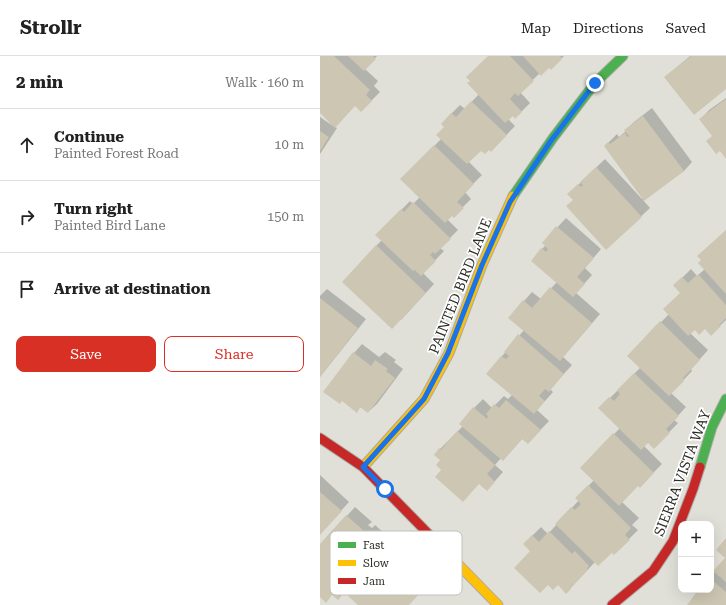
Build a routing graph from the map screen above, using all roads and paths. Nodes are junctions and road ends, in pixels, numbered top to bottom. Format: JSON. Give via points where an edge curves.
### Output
{"nodes":[{"id":1,"x":623,"y":56,"type":"edge"},
{"id":2,"x":726,"y":399,"type":"edge"},
{"id":3,"x":320,"y":438,"type":"edge"},
{"id":4,"x":363,"y":467,"type":"junction"},
{"id":5,"x":426,"y":531,"type":"edge"},
{"id":6,"x":462,"y":568,"type":"edge"},
{"id":7,"x":498,"y":605,"type":"edge"},
{"id":8,"x":612,"y":605,"type":"edge"}],
"edges":[{"from":1,"to":4,"type":"street","name":"PAINTED BIRD LANE","via":[[595,83],[553,138],[511,200],[482,265],[448,353],[424,399]]},
{"from":2,"to":8,"type":"street","name":"SIERRA VISTA WAY","via":[[712,427],[693,489],[673,541],[653,571]]},
{"from":3,"to":4,"type":"street"},
{"from":4,"to":5,"type":"street"},
{"from":6,"to":7,"type":"street"}]}
